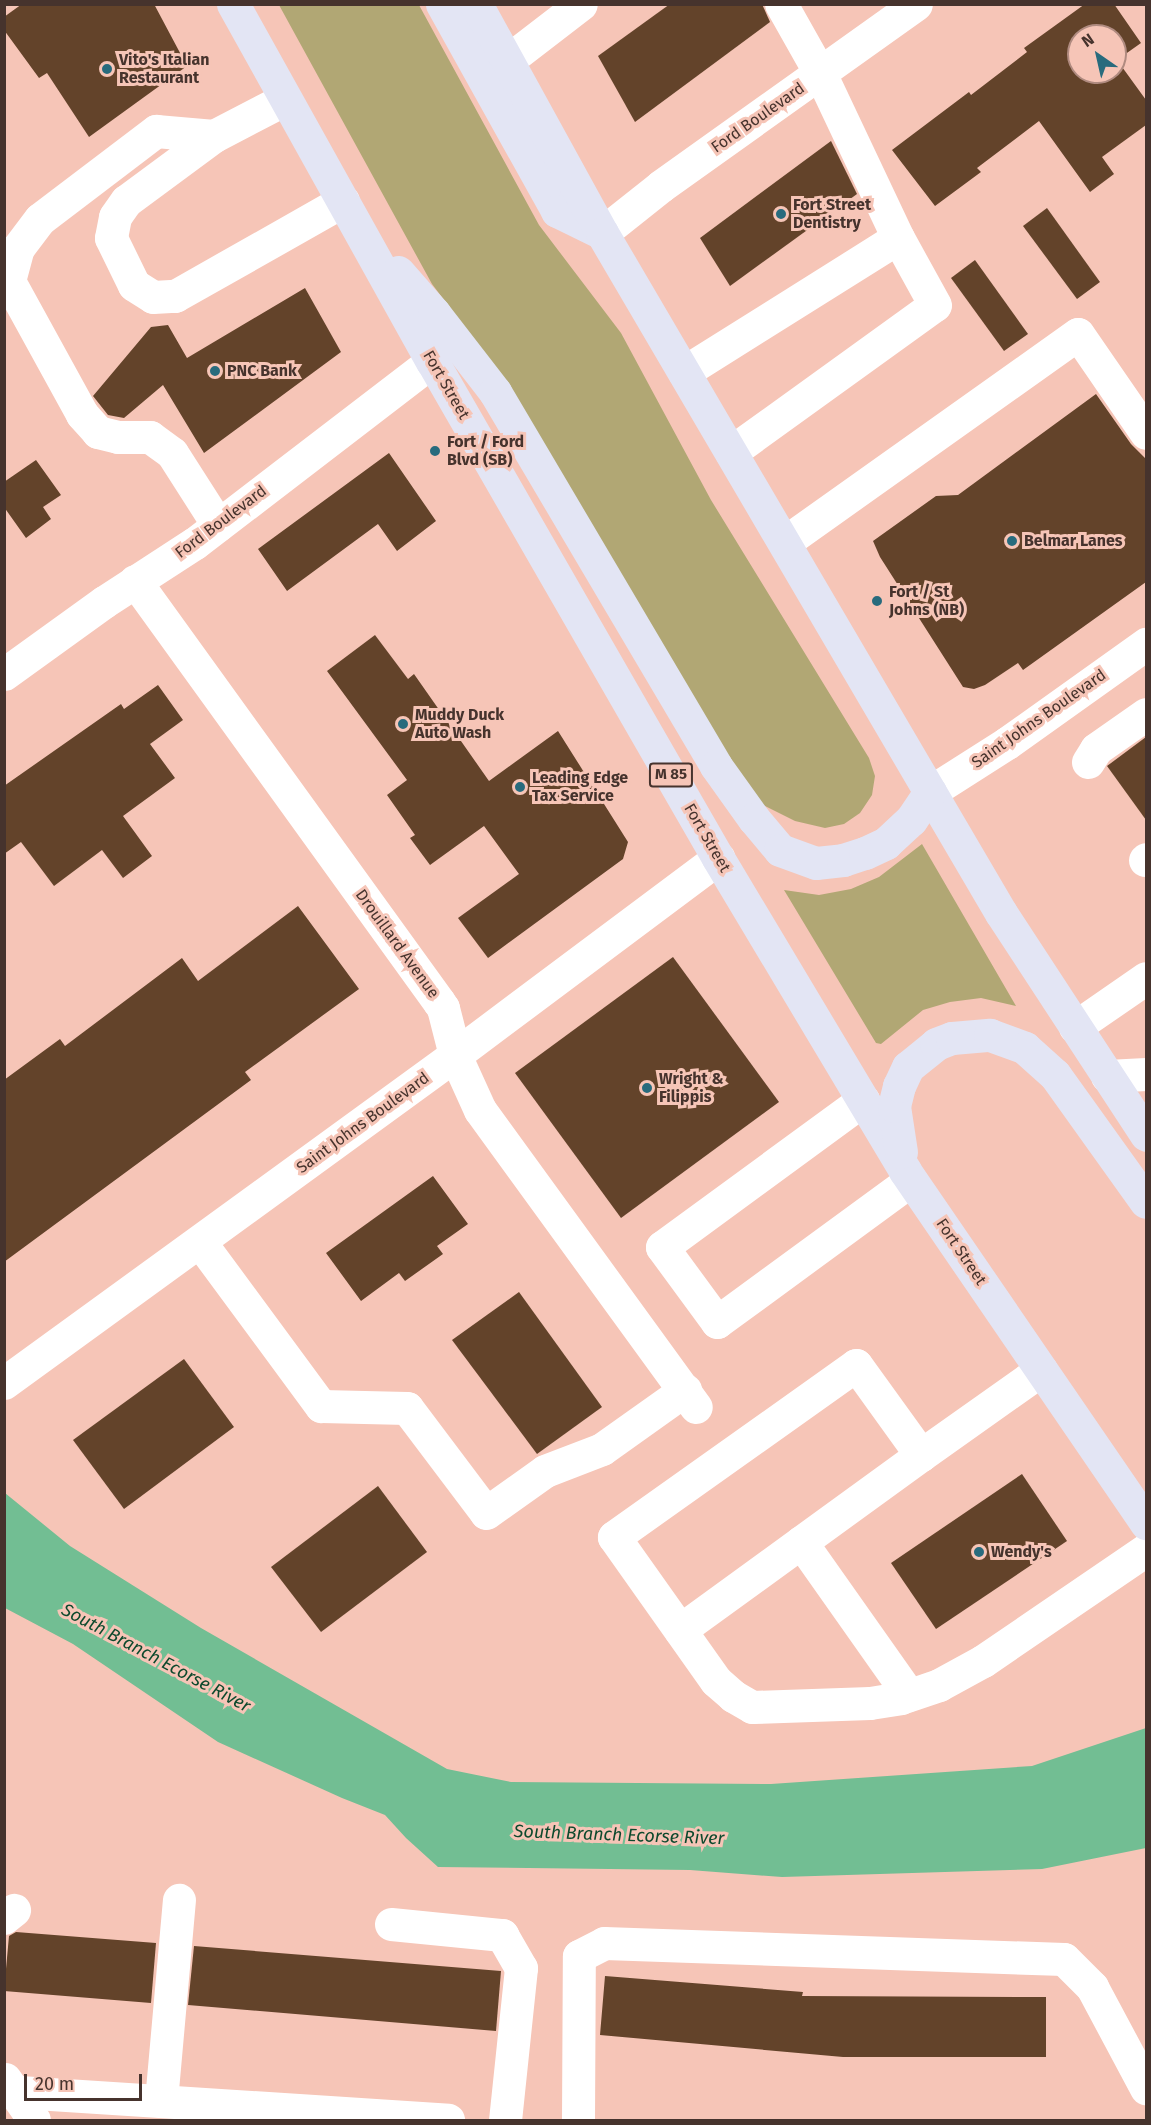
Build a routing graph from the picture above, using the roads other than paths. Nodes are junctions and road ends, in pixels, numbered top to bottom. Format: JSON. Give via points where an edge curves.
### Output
{"nodes":[{"id":1,"x":233,"y":4,"type":"edge"},
{"id":2,"x":442,"y":4,"type":"edge"},
{"id":3,"x":476,"y":4,"type":"edge"},
{"id":4,"x":581,"y":4,"type":"edge"},
{"id":5,"x":781,"y":4,"type":"edge"},
{"id":6,"x":916,"y":4,"type":"edge"},
{"id":7,"x":507,"y":61,"type":"junction"},
{"id":8,"x":821,"y":75,"type":"junction"},
{"id":9,"x":285,"y":99,"type":"junction"},
{"id":10,"x":214,"y":136,"type":"junction"},
{"id":11,"x":350,"y":214,"type":"junction"},
{"id":12,"x":602,"y":233,"type":"junction"},
{"id":13,"x":898,"y":238,"type":"junction"},
{"id":14,"x":432,"y":361,"type":"junction"},
{"id":15,"x":684,"y":372,"type":"junction"},
{"id":16,"x":1146,"y":433,"type":"edge"},
{"id":17,"x":731,"y":452,"type":"junction"},
{"id":18,"x":218,"y":525,"type":"junction"},
{"id":19,"x":785,"y":542,"type":"junction"},
{"id":20,"x":135,"y":581,"type":"junction"},
{"id":21,"x":1146,"y":644,"type":"edge"},
{"id":22,"x":4,"y":674,"type":"edge"},
{"id":23,"x":1146,"y":714,"type":"edge"},
{"id":24,"x":1088,"y":762,"type":"dead end"},
{"id":25,"x":930,"y":792,"type":"junction"},
{"id":26,"x":718,"y":858,"type":"junction"},
{"id":27,"x":1146,"y":978,"type":"edge"},
{"id":28,"x":1075,"y":1027,"type":"junction"},
{"id":29,"x":455,"y":1055,"type":"junction"},
{"id":30,"x":1146,"y":1074,"type":"edge"},
{"id":31,"x":1107,"y":1076,"type":"junction"},
{"id":32,"x":863,"y":1100,"type":"junction"},
{"id":33,"x":1146,"y":1135,"type":"edge"},
{"id":34,"x":908,"y":1175,"type":"junction"},
{"id":35,"x":1146,"y":1202,"type":"edge"},
{"id":36,"x":200,"y":1242,"type":"junction"},
{"id":37,"x":1041,"y":1370,"type":"junction"},
{"id":38,"x":4,"y":1383,"type":"edge"},
{"id":39,"x":921,"y":1455,"type":"junction"},
{"id":40,"x":1146,"y":1523,"type":"edge"},
{"id":41,"x":801,"y":1542,"type":"junction"},
{"id":42,"x":1146,"y":1550,"type":"edge"},
{"id":43,"x":680,"y":1630,"type":"junction"},
{"id":44,"x":909,"y":1695,"type":"junction"},
{"id":45,"x":179,"y":1900,"type":"dead end"},
{"id":46,"x":391,"y":1924,"type":"dead end"},
{"id":47,"x":7,"y":2087,"type":"edge"},
{"id":48,"x":1146,"y":2088,"type":"edge"},
{"id":49,"x":161,"y":2101,"type":"junction"},
{"id":50,"x":34,"y":2121,"type":"edge"},
{"id":51,"x":448,"y":2121,"type":"edge"},
{"id":52,"x":504,"y":2121,"type":"edge"},
{"id":53,"x":578,"y":2121,"type":"edge"}],
"edges":[{"from":1,"to":9,"type":"main road","name":"Fort Street","number":"M 85"},
{"from":2,"to":12,"type":"main road","via":[[557,212]]},
{"from":3,"to":7,"type":"main road"},
{"from":4,"to":7,"type":"street"},
{"from":5,"to":8,"type":"street"},
{"from":6,"to":8,"type":"street","name":"Ford Boulevard"},
{"from":7,"to":12,"type":"main road"},
{"from":8,"to":12,"type":"street","name":"Ford Boulevard","via":[[661,186]]},
{"from":8,"to":13,"type":"street"},
{"from":9,"to":10,"type":"street"},
{"from":9,"to":11,"type":"main road","name":"Fort Street","number":"M 85"},
{"from":10,"to":11,"type":"street","via":[[126,201],[115,217],[111,238],[134,285],[153,297],[175,296]]},
{"from":10,"to":18,"type":"street","via":[[156,131],[40,219],[18,248],[9,281],[82,414],[98,432],[118,437],[150,437],[172,453]]},
{"from":11,"to":14,"type":"main road","name":"Fort Street","number":"M 85"},
{"from":11,"to":25,"type":"main road","via":[[495,392],[716,766],[780,850],[816,863],[865,853],[886,843],[911,820]]},
{"from":12,"to":15,"type":"main road"},
{"from":13,"to":15,"type":"street"},
{"from":13,"to":17,"type":"street","via":[[935,305]]},
{"from":14,"to":18,"type":"street","name":"Ford Boulevard"},
{"from":14,"to":26,"type":"main road","name":"Fort Street","number":"M 85"},
{"from":15,"to":17,"type":"main road"},
{"from":16,"to":19,"type":"street","via":[[1078,334]]},
{"from":17,"to":19,"type":"main road"},
{"from":18,"to":20,"type":"street","name":"Ford Boulevard"},
{"from":19,"to":25,"type":"main road"},
{"from":20,"to":22,"type":"street","name":"Ford Boulevard"},
{"from":20,"to":29,"type":"street","name":"Drouillard Avenue","via":[[439,1002]]},
{"from":21,"to":25,"type":"street","name":"Saint Johns Boulevard","via":[[1007,743]]},
{"from":23,"to":24,"type":"street","via":[[1096,749]]},
{"from":25,"to":28,"type":"main road","via":[[1001,913]]},
{"from":26,"to":29,"type":"street","name":"Saint Johns Boulevard"},
{"from":26,"to":32,"type":"main road","name":"Fort Street","number":"M 85"},
{"from":27,"to":28,"type":"street"},
{"from":28,"to":31,"type":"main road"},
{"from":29,"to":36,"type":"street","name":"Saint Johns Boulevard"},
{"from":29,"to":36,"type":"street","name":"Drouillard Avenue","via":[[480,1110],[691,1399],[602,1449],[545,1471],[486,1513],[407,1408],[321,1406]]},
{"from":30,"to":31,"type":"street"},
{"from":31,"to":33,"type":"main road"},
{"from":32,"to":34,"type":"main road","name":"Fort Street","number":"M 85"},
{"from":32,"to":34,"type":"street","via":[[662,1247],[717,1322]]},
{"from":34,"to":35,"type":"main road","via":[[894,1106],[908,1067],[927,1050],[951,1038],[990,1035],[1024,1047],[1055,1075]]},
{"from":34,"to":37,"type":"main road","name":"Fort Street","number":"M 85"},
{"from":36,"to":38,"type":"street","name":"Saint Johns Boulevard"},
{"from":37,"to":39,"type":"street"},
{"from":37,"to":40,"type":"main road","name":"Fort Street","number":"M 85"},
{"from":39,"to":41,"type":"street"},
{"from":39,"to":43,"type":"street","via":[[856,1365],[614,1537]]},
{"from":41,"to":43,"type":"street"},
{"from":41,"to":44,"type":"street"},
{"from":42,"to":44,"type":"street","via":[[983,1661],[939,1685]]},
{"from":43,"to":44,"type":"street","via":[[716,1681],[752,1707],[870,1703]]},
{"from":45,"to":49,"type":"street"},
{"from":46,"to":52,"type":"street","via":[[502,1935],[521,1968]]},
{"from":47,"to":49,"type":"street"},
{"from":47,"to":50,"type":"street"},
{"from":48,"to":53,"type":"street","via":[[1092,1987],[1064,1959],[604,1943],[579,1956]]},
{"from":49,"to":51,"type":"street"}]}
